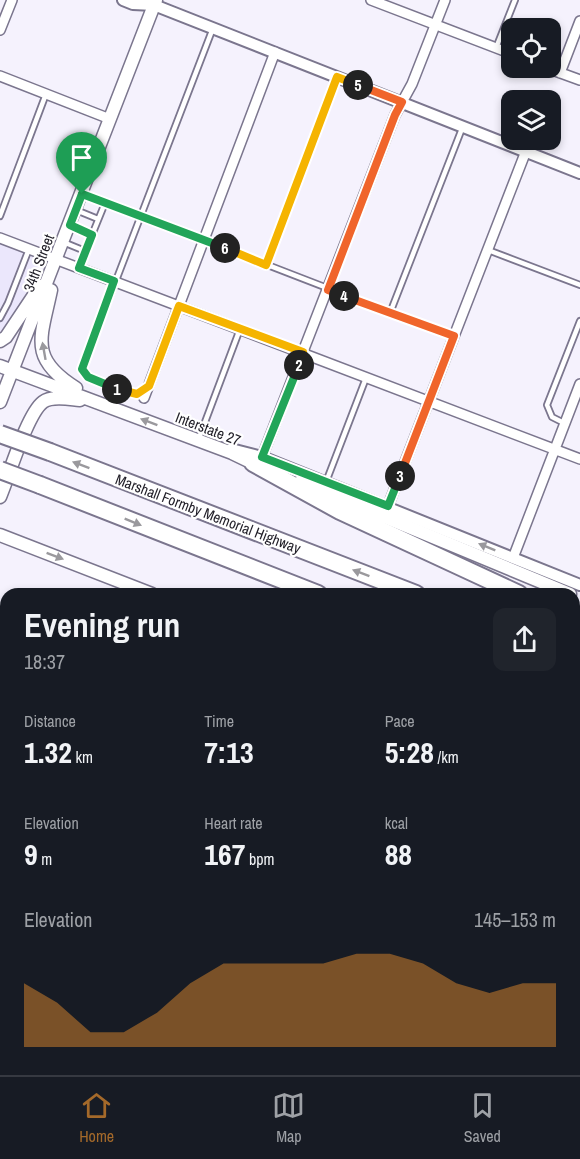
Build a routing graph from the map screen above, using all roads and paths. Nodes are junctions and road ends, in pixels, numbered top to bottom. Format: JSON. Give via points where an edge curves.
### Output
{"nodes":[{"id":1,"x":12,"y":0,"type":"edge"},
{"id":2,"x":123,"y":0,"type":"edge"},
{"id":3,"x":373,"y":0,"type":"edge"},
{"id":4,"x":445,"y":0,"type":"edge"},
{"id":5,"x":515,"y":0,"type":"edge"},
{"id":6,"x":152,"y":2,"type":"edge"},
{"id":7,"x":580,"y":21,"type":"edge"},
{"id":8,"x":435,"y":24,"type":"junction"},
{"id":9,"x":213,"y":28,"type":"junction"},
{"id":10,"x":0,"y":30,"type":"edge"},
{"id":11,"x":496,"y":48,"type":"junction"},
{"id":12,"x":501,"y":50,"type":"edge"},
{"id":13,"x":275,"y":52,"type":"junction"},
{"id":14,"x":561,"y":70,"type":"edge"},
{"id":15,"x":561,"y":73,"type":"edge"},
{"id":16,"x":0,"y":76,"type":"edge"},
{"id":17,"x":337,"y":77,"type":"junction"},
{"id":18,"x":580,"y":80,"type":"edge"},
{"id":19,"x":46,"y":94,"type":"junction"},
{"id":20,"x":402,"y":102,"type":"junction"},
{"id":21,"x":110,"y":119,"type":"junction"},
{"id":22,"x":463,"y":126,"type":"junction"},
{"id":23,"x":526,"y":151,"type":"junction"},
{"id":24,"x":580,"y":172,"type":"edge"},
{"id":25,"x":82,"y":194,"type":"junction"},
{"id":26,"x":105,"y":203,"type":"junction"},
{"id":27,"x":75,"y":210,"type":"junction"},
{"id":28,"x":0,"y":216,"type":"edge"},
{"id":29,"x":140,"y":216,"type":"junction"},
{"id":30,"x":98,"y":219,"type":"junction"},
{"id":31,"x":70,"y":225,"type":"junction"},
{"id":32,"x":92,"y":235,"type":"junction"},
{"id":33,"x":0,"y":238,"type":"edge"},
{"id":34,"x":204,"y":240,"type":"junction"},
{"id":35,"x":63,"y":242,"type":"junction"},
{"id":36,"x":29,"y":249,"type":"junction"},
{"id":37,"x":488,"y":250,"type":"junction"},
{"id":38,"x":86,"y":251,"type":"junction"},
{"id":39,"x":57,"y":259,"type":"junction"},
{"id":40,"x":266,"y":265,"type":"junction"},
{"id":41,"x":79,"y":268,"type":"junction"},
{"id":42,"x":114,"y":281,"type":"junction"},
{"id":43,"x":580,"y":285,"type":"edge"},
{"id":44,"x":328,"y":290,"type":"junction"},
{"id":45,"x":8,"y":303,"type":"junction"},
{"id":46,"x":179,"y":306,"type":"junction"},
{"id":47,"x":24,"y":311,"type":"junction"},
{"id":48,"x":390,"y":313,"type":"junction"},
{"id":49,"x":0,"y":318,"type":"edge"},
{"id":50,"x":580,"y":321,"type":"edge"},
{"id":51,"x":240,"y":329,"type":"junction"},
{"id":52,"x":454,"y":336,"type":"junction"},
{"id":53,"x":0,"y":341,"type":"edge"},
{"id":54,"x":303,"y":352,"type":"junction"},
{"id":55,"x":6,"y":368,"type":"edge"},
{"id":56,"x":366,"y":377,"type":"junction"},
{"id":57,"x":580,"y":384,"type":"edge"},
{"id":58,"x":149,"y":386,"type":"junction"},
{"id":59,"x":144,"y":398,"type":"dead end"},
{"id":60,"x":429,"y":401,"type":"junction"},
{"id":61,"x":0,"y":402,"type":"edge"},
{"id":62,"x":99,"y":403,"type":"junction"},
{"id":63,"x":565,"y":424,"type":"junction"},
{"id":64,"x":0,"y":434,"type":"edge"},
{"id":65,"x":198,"y":440,"type":"junction"},
{"id":66,"x":555,"y":449,"type":"junction"},
{"id":67,"x":580,"y":459,"type":"edge"},
{"id":68,"x":258,"y":460,"type":"junction"},
{"id":69,"x":0,"y":470,"type":"edge"},
{"id":70,"x":326,"y":482,"type":"junction"},
{"id":71,"x":0,"y":497,"type":"edge"},
{"id":72,"x":388,"y":506,"type":"junction"},
{"id":73,"x":1,"y":535,"type":"edge"},
{"id":74,"x":508,"y":562,"type":"junction"},
{"id":75,"x":580,"y":585,"type":"edge"},
{"id":76,"x":137,"y":588,"type":"edge"},
{"id":77,"x":303,"y":588,"type":"edge"},
{"id":78,"x":401,"y":588,"type":"edge"},
{"id":79,"x":506,"y":588,"type":"edge"},
{"id":80,"x":559,"y":588,"type":"edge"}],
"edges":[{"from":1,"to":10,"type":"street"},
{"from":2,"to":6,"type":"street","via":[[133,4]]},
{"from":3,"to":8,"type":"street"},
{"from":4,"to":8,"type":"street"},
{"from":5,"to":11,"type":"lane"},
{"from":6,"to":9,"type":"street"},
{"from":6,"to":21,"type":"main road","name":"34th Street"},
{"from":7,"to":14,"type":"street"},
{"from":8,"to":11,"type":"street"},
{"from":8,"to":20,"type":"street"},
{"from":9,"to":13,"type":"street"},
{"from":9,"to":29,"type":"lane"},
{"from":11,"to":12,"type":"street"},
{"from":13,"to":17,"type":"street"},
{"from":13,"to":34,"type":"street"},
{"from":15,"to":18,"type":"street"},
{"from":16,"to":19,"type":"street"},
{"from":17,"to":20,"type":"street"},
{"from":17,"to":40,"type":"lane"},
{"from":19,"to":21,"type":"street"},
{"from":19,"to":28,"type":"lane"},
{"from":20,"to":22,"type":"street"},
{"from":20,"to":44,"type":"street"},
{"from":21,"to":25,"type":"main road","name":"34th Street"},
{"from":22,"to":23,"type":"street"},
{"from":22,"to":48,"type":"lane"},
{"from":23,"to":24,"type":"street"},
{"from":23,"to":37,"type":"street"},
{"from":25,"to":26,"type":"lane"},
{"from":25,"to":27,"type":"main road","name":"34th Street"},
{"from":26,"to":29,"type":"lane"},
{"from":26,"to":30,"type":"lane"},
{"from":27,"to":30,"type":"lane"},
{"from":27,"to":31,"type":"main road","name":"34th Street"},
{"from":29,"to":34,"type":"lane"},
{"from":29,"to":42,"type":"lane"},
{"from":30,"to":32,"type":"lane"},
{"from":31,"to":32,"type":"lane"},
{"from":31,"to":35,"type":"main road","name":"34th Street"},
{"from":32,"to":38,"type":"lane"},
{"from":33,"to":36,"type":"street"},
{"from":34,"to":40,"type":"lane"},
{"from":34,"to":46,"type":"street"},
{"from":35,"to":38,"type":"lane"},
{"from":35,"to":39,"type":"main road","name":"34th Street"},
{"from":36,"to":39,"type":"street"},
{"from":36,"to":45,"type":"lane"},
{"from":37,"to":43,"type":"lane"},
{"from":37,"to":52,"type":"street"},
{"from":38,"to":41,"type":"lane"},
{"from":39,"to":41,"type":"street"},
{"from":39,"to":47,"type":"main road"},
{"from":39,"to":55,"type":"main road","name":"34th Street"},
{"from":62,"to":39,"type":"main road","one_way":true,"via":[[51,371],[42,349]]},
{"from":40,"to":44,"type":"lane"},
{"from":41,"to":42,"type":"street"},
{"from":42,"to":46,"type":"street"},
{"from":42,"to":58,"type":"lane","via":[[82,369],[88,377],[112,388],[137,394]]},
{"from":44,"to":48,"type":"lane"},
{"from":44,"to":54,"type":"street"},
{"from":45,"to":47,"type":"lane"},
{"from":45,"to":49,"type":"lane"},
{"from":46,"to":51,"type":"street"},
{"from":46,"to":58,"type":"street"},
{"from":47,"to":53,"type":"main road"},
{"from":48,"to":52,"type":"lane"},
{"from":50,"to":63,"type":"lane","via":[[548,405],[552,417]]},
{"from":51,"to":54,"type":"street"},
{"from":51,"to":65,"type":"lane"},
{"from":52,"to":60,"type":"street"},
{"from":54,"to":56,"type":"street"},
{"from":54,"to":68,"type":"street"},
{"from":55,"to":61,"type":"main road","name":"34th Street"},
{"from":55,"to":62,"type":"main road","name":"Interstate 27"},
{"from":56,"to":60,"type":"street"},
{"from":56,"to":70,"type":"lane"},
{"from":57,"to":63,"type":"street"},
{"from":58,"to":59,"type":"street"},
{"from":60,"to":66,"type":"street"},
{"from":60,"to":72,"type":"street"},
{"from":65,"to":62,"type":"main road","name":"Interstate 27","one_way":true},
{"from":62,"to":71,"type":"main road","via":[[59,398],[44,401],[33,413]]},
{"from":63,"to":66,"type":"street"},
{"from":78,"to":64,"type":"highway","name":"Marshall Formby Memorial Highway","one_way":true,"bridge":true},
{"from":65,"to":68,"type":"main road","name":"Interstate 27"},
{"from":66,"to":67,"type":"street"},
{"from":66,"to":74,"type":"street"},
{"from":68,"to":70,"type":"street"},
{"from":68,"to":74,"type":"main road","name":"Interstate 27"},
{"from":68,"to":79,"type":"highway","via":[[340,512]]},
{"from":69,"to":77,"type":"highway","one_way":true,"bridge":true},
{"from":70,"to":72,"type":"street"},
{"from":74,"to":72,"type":"street","one_way":true},
{"from":73,"to":76,"type":"main road","one_way":true},
{"from":74,"to":75,"type":"street"},
{"from":74,"to":80,"type":"main road","name":"Interstate 27"}]}
